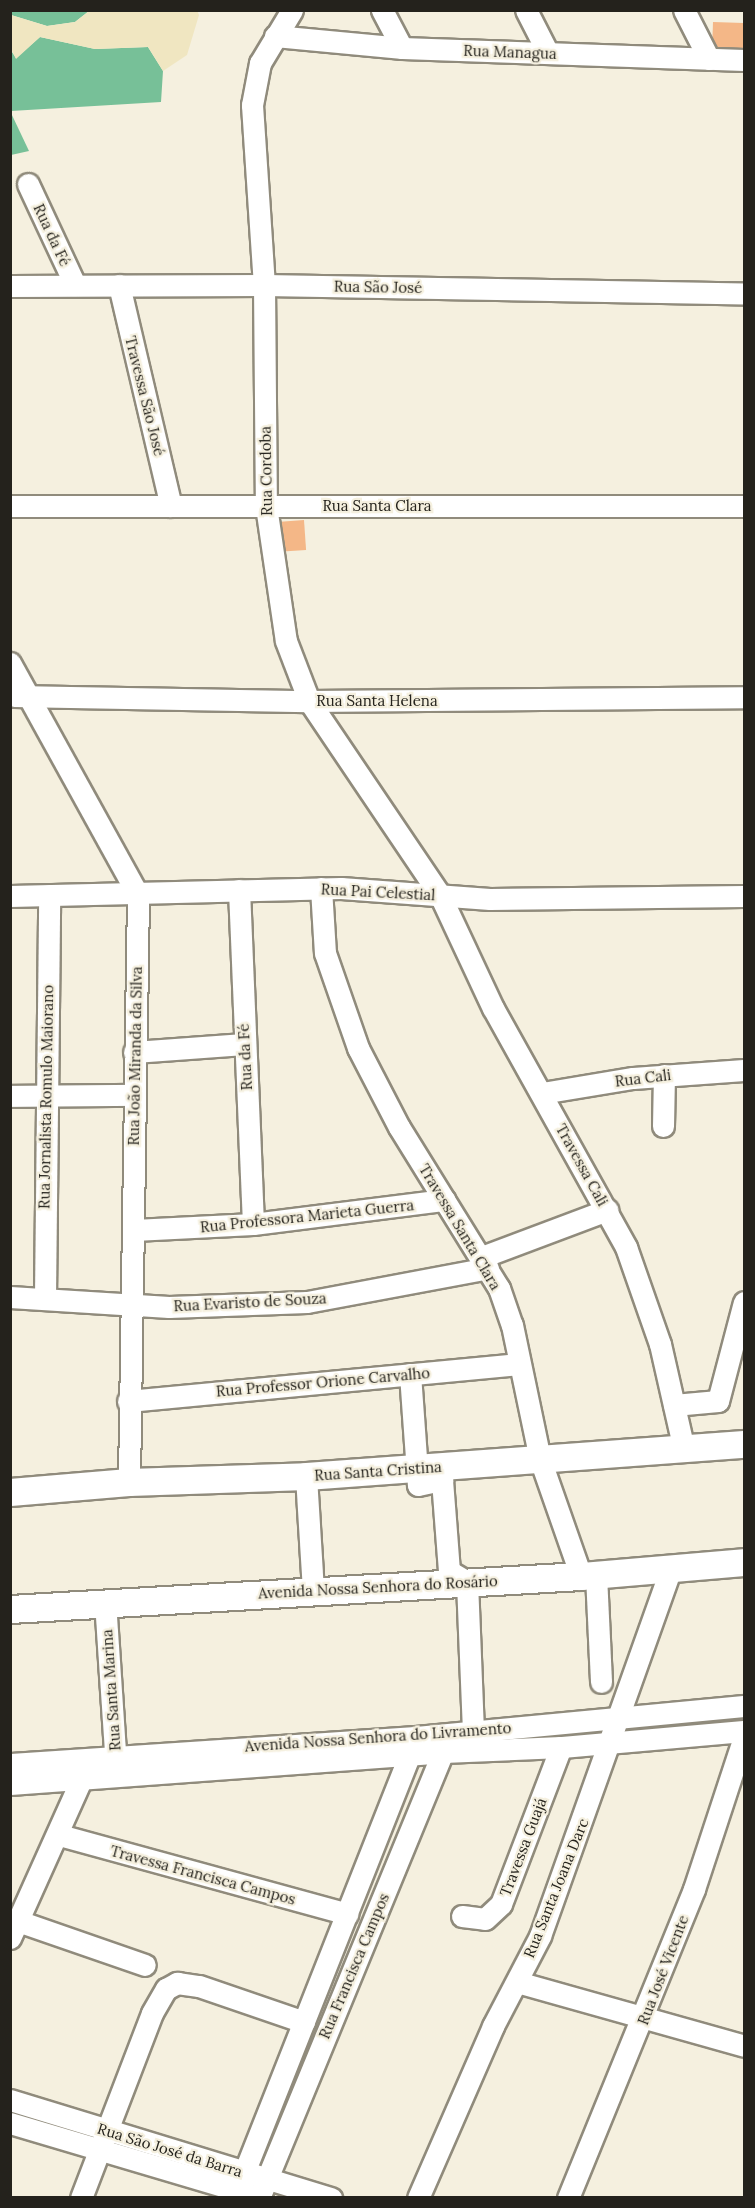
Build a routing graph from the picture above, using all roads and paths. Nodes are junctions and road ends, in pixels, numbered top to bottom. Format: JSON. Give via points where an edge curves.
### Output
{"nodes":[{"id":1,"x":292,"y":10,"type":"edge"},
{"id":2,"x":382,"y":10,"type":"edge"},
{"id":3,"x":526,"y":10,"type":"edge"},
{"id":4,"x":684,"y":10,"type":"edge"},
{"id":5,"x":275,"y":36,"type":"junction"},
{"id":6,"x":402,"y":48,"type":"junction"},
{"id":7,"x":548,"y":53,"type":"junction"},
{"id":8,"x":709,"y":59,"type":"junction"},
{"id":9,"x":744,"y":60,"type":"edge"},
{"id":10,"x":28,"y":184,"type":"dead end"},
{"id":11,"x":75,"y":285,"type":"junction"},
{"id":12,"x":120,"y":285,"type":"junction"},
{"id":13,"x":264,"y":285,"type":"junction"},
{"id":14,"x":10,"y":286,"type":"edge"},
{"id":15,"x":744,"y":293,"type":"edge"},
{"id":16,"x":10,"y":506,"type":"edge"},
{"id":17,"x":171,"y":506,"type":"junction"},
{"id":18,"x":266,"y":506,"type":"junction"},
{"id":19,"x":744,"y":506,"type":"edge"},
{"id":20,"x":10,"y":663,"type":"edge"},
{"id":21,"x":18,"y":696,"type":"edge"},
{"id":22,"x":744,"y":697,"type":"edge"},
{"id":23,"x":309,"y":701,"type":"junction"},
{"id":24,"x":321,"y":888,"type":"junction"},
{"id":25,"x":238,"y":890,"type":"junction"},
{"id":26,"x":48,"y":895,"type":"junction"},
{"id":27,"x":138,"y":895,"type":"junction"},
{"id":28,"x":440,"y":895,"type":"junction"},
{"id":29,"x":10,"y":896,"type":"edge"},
{"id":30,"x":744,"y":896,"type":"edge"},
{"id":31,"x":244,"y":1044,"type":"junction"},
{"id":32,"x":134,"y":1052,"type":"junction"},
{"id":33,"x":744,"y":1070,"type":"edge"},
{"id":34,"x":664,"y":1075,"type":"junction"},
{"id":35,"x":543,"y":1093,"type":"junction"},
{"id":36,"x":46,"y":1095,"type":"junction"},
{"id":37,"x":132,"y":1095,"type":"junction"},
{"id":38,"x":10,"y":1096,"type":"edge"},
{"id":39,"x":663,"y":1126,"type":"dead end"},
{"id":40,"x":444,"y":1200,"type":"junction"},
{"id":41,"x":608,"y":1210,"type":"junction"},
{"id":42,"x":254,"y":1224,"type":"junction"},
{"id":43,"x":134,"y":1230,"type":"junction"},
{"id":44,"x":485,"y":1263,"type":"junction"},
{"id":45,"x":10,"y":1297,"type":"edge"},
{"id":46,"x":45,"y":1298,"type":"junction"},
{"id":47,"x":744,"y":1302,"type":"edge"},
{"id":48,"x":132,"y":1304,"type":"junction"},
{"id":49,"x":519,"y":1364,"type":"junction"},
{"id":50,"x":410,"y":1374,"type":"junction"},
{"id":51,"x":128,"y":1401,"type":"junction"},
{"id":52,"x":674,"y":1405,"type":"junction"},
{"id":53,"x":744,"y":1444,"type":"edge"},
{"id":54,"x":684,"y":1450,"type":"junction"},
{"id":55,"x":540,"y":1459,"type":"junction"},
{"id":56,"x":416,"y":1468,"type":"junction"},
{"id":57,"x":306,"y":1476,"type":"junction"},
{"id":58,"x":129,"y":1482,"type":"junction"},
{"id":59,"x":10,"y":1492,"type":"edge"},
{"id":60,"x":744,"y":1562,"type":"edge"},
{"id":61,"x":671,"y":1568,"type":"junction"},
{"id":62,"x":589,"y":1575,"type":"junction"},
{"id":63,"x":466,"y":1582,"type":"junction"},
{"id":64,"x":313,"y":1589,"type":"junction"},
{"id":65,"x":105,"y":1602,"type":"junction"},
{"id":66,"x":10,"y":1609,"type":"edge"},
{"id":67,"x":601,"y":1682,"type":"dead end"},
{"id":68,"x":744,"y":1706,"type":"edge"},
{"id":69,"x":618,"y":1719,"type":"junction"},
{"id":70,"x":473,"y":1731,"type":"junction"},
{"id":71,"x":744,"y":1731,"type":"edge"},
{"id":72,"x":744,"y":1737,"type":"edge"},
{"id":73,"x":446,"y":1743,"type":"junction"},
{"id":74,"x":610,"y":1743,"type":"junction"},
{"id":75,"x":413,"y":1747,"type":"junction"},
{"id":76,"x":561,"y":1747,"type":"junction"},
{"id":77,"x":116,"y":1754,"type":"junction"},
{"id":78,"x":91,"y":1758,"type":"junction"},
{"id":79,"x":10,"y":1764,"type":"edge"},
{"id":80,"x":82,"y":1779,"type":"junction"},
{"id":81,"x":117,"y":1779,"type":"junction"},
{"id":82,"x":10,"y":1784,"type":"edge"},
{"id":83,"x":58,"y":1835,"type":"junction"},
{"id":84,"x":347,"y":1914,"type":"junction"},
{"id":85,"x":462,"y":1916,"type":"dead end"},
{"id":86,"x":14,"y":1930,"type":"edge"},
{"id":87,"x":145,"y":1965,"type":"dead end"},
{"id":88,"x":517,"y":1982,"type":"junction"},
{"id":89,"x":643,"y":2021,"type":"junction"},
{"id":90,"x":304,"y":2022,"type":"junction"},
{"id":91,"x":744,"y":2046,"type":"edge"},
{"id":92,"x":10,"y":2100,"type":"edge"},
{"id":93,"x":10,"y":2123,"type":"edge"},
{"id":94,"x":103,"y":2141,"type":"junction"},
{"id":95,"x":238,"y":2187,"type":"edge"},
{"id":96,"x":261,"y":2193,"type":"edge"},
{"id":97,"x":81,"y":2198,"type":"edge"},
{"id":98,"x":332,"y":2198,"type":"edge"},
{"id":99,"x":418,"y":2198,"type":"edge"},
{"id":100,"x":568,"y":2198,"type":"edge"}],
"edges":[{"from":1,"to":5,"type":"street","name":"Rua Cordoba"},
{"from":2,"to":6,"type":"street"},
{"from":3,"to":7,"type":"street"},
{"from":4,"to":8,"type":"street"},
{"from":5,"to":6,"type":"street","name":"Rua Managua"},
{"from":5,"to":13,"type":"street","name":"Rua Cordoba","via":[[256,76],[252,105]]},
{"from":6,"to":7,"type":"street","name":"Rua Managua"},
{"from":7,"to":8,"type":"street","name":"Rua Managua"},
{"from":8,"to":9,"type":"street","name":"Rua Managua"},
{"from":10,"to":11,"type":"street","name":"Rua da Fé"},
{"from":11,"to":12,"type":"street","name":"Rua São José"},
{"from":11,"to":14,"type":"street","name":"Rua São José"},
{"from":12,"to":13,"type":"street","name":"Rua São José"},
{"from":12,"to":17,"type":"street","name":"Travessa São José"},
{"from":13,"to":15,"type":"street","name":"Rua São José"},
{"from":13,"to":18,"type":"street","name":"Rua Cordoba"},
{"from":16,"to":17,"type":"street","name":"Rua Santa Clara"},
{"from":17,"to":18,"type":"street","name":"Rua Santa Clara"},
{"from":18,"to":19,"type":"street","name":"Rua Santa Clara"},
{"from":18,"to":23,"type":"street","name":"Rua Cordoba","via":[[286,641]]},
{"from":20,"to":21,"type":"street"},
{"from":21,"to":23,"type":"street","name":"Rua Santa Helena"},
{"from":21,"to":27,"type":"street"},
{"from":22,"to":23,"type":"street","name":"Rua Santa Helena"},
{"from":23,"to":28,"type":"street","name":"Rua Cordoba"},
{"from":24,"to":25,"type":"street","name":"Rua Pai Celestial"},
{"from":24,"to":28,"type":"street","name":"Rua Pai Celestial"},
{"from":24,"to":40,"type":"street","name":"Travessa Santa Clara","via":[[325,952],[358,1047],[399,1128]]},
{"from":25,"to":27,"type":"street","name":"Rua Pai Celestial"},
{"from":25,"to":31,"type":"street","name":"Rua da Fé"},
{"from":26,"to":27,"type":"street","name":"Rua Pai Celestial"},
{"from":26,"to":29,"type":"street","name":"Rua Pai Celestial"},
{"from":26,"to":36,"type":"street","name":"Rua Jornalista Romulo Maiorano"},
{"from":27,"to":32,"type":"street","name":"Rua João Miranda da Silva"},
{"from":28,"to":30,"type":"street","name":"Rua Pai Celestial","via":[[490,899]]},
{"from":28,"to":35,"type":"street","name":"Travessa Cali","via":[[493,1008]]},
{"from":31,"to":32,"type":"street"},
{"from":31,"to":42,"type":"street","name":"Rua da Fé"},
{"from":32,"to":37,"type":"street","name":"Rua João Miranda da Silva"},
{"from":33,"to":34,"type":"street","name":"Rua Cali"},
{"from":34,"to":35,"type":"street","name":"Rua Cali"},
{"from":34,"to":39,"type":"street"},
{"from":35,"to":41,"type":"street","name":"Travessa Cali"},
{"from":36,"to":37,"type":"street"},
{"from":36,"to":38,"type":"street"},
{"from":36,"to":46,"type":"street","name":"Rua Jornalista Romulo Maiorano"},
{"from":37,"to":43,"type":"street","name":"Rua João Miranda da Silva"},
{"from":40,"to":42,"type":"street","name":"Rua Professora Marieta Guerra"},
{"from":40,"to":44,"type":"street","name":"Travessa Santa Clara"},
{"from":41,"to":44,"type":"street","name":"Rua Evaristo de Souza"},
{"from":41,"to":52,"type":"street","name":"Travessa Cali","via":[[647,1304]]},
{"from":42,"to":43,"type":"street","name":"Rua Professora Marieta Guerra"},
{"from":43,"to":48,"type":"street","name":"Rua João Miranda da Silva"},
{"from":44,"to":48,"type":"street","name":"Rua Evaristo de Souza","via":[[307,1302],[169,1307]]},
{"from":44,"to":49,"type":"street","name":"Travessa Santa Clara","via":[[512,1325]]},
{"from":45,"to":46,"type":"street","name":"Rua Evaristo de Souza"},
{"from":46,"to":48,"type":"street","name":"Rua Evaristo de Souza"},
{"from":47,"to":52,"type":"street","via":[[718,1401]]},
{"from":48,"to":51,"type":"street","name":"Rua João Miranda da Silva"},
{"from":49,"to":50,"type":"street","name":"Rua Professor Orione Carvalho"},
{"from":49,"to":55,"type":"street","name":"Travessa Santa Clara"},
{"from":50,"to":51,"type":"street","name":"Rua Professor Orione Carvalho"},
{"from":50,"to":56,"type":"street"},
{"from":51,"to":58,"type":"street","name":"Rua João Miranda da Silva"},
{"from":52,"to":54,"type":"street","name":"Travessa Cali"},
{"from":53,"to":54,"type":"main road","name":"Rua Santa Cristina"},
{"from":54,"to":55,"type":"main road","name":"Rua Santa Cristina"},
{"from":55,"to":56,"type":"main road","name":"Rua Santa Cristina"},
{"from":55,"to":62,"type":"street","name":"Travessa Santa Clara"},
{"from":56,"to":57,"type":"main road","name":"Rua Santa Cristina"},
{"from":56,"to":63,"type":"street","via":[[418,1485],[442,1480],[449,1570]]},
{"from":57,"to":58,"type":"main road","name":"Rua Santa Cristina"},
{"from":57,"to":64,"type":"street"},
{"from":58,"to":59,"type":"main road","name":"Rua Santa Cristina"},
{"from":60,"to":61,"type":"main road","name":"Avenida Nossa Senhora do Rosário"},
{"from":61,"to":62,"type":"main road","name":"Avenida Nossa Senhora do Rosário"},
{"from":61,"to":69,"type":"street","name":"Rua Santa Joana Darc"},
{"from":62,"to":63,"type":"main road","name":"Avenida Nossa Senhora do Rosário"},
{"from":62,"to":67,"type":"street","name":"Travessa Santa Clara"},
{"from":63,"to":64,"type":"main road","name":"Avenida Nossa Senhora do Rosário"},
{"from":63,"to":70,"type":"street"},
{"from":64,"to":65,"type":"main road","name":"Avenida Nossa Senhora do Rosário"},
{"from":65,"to":66,"type":"main road","name":"Avenida Nossa Senhora do Rosário"},
{"from":65,"to":77,"type":"street","name":"Rua Santa Marina"},
{"from":68,"to":69,"type":"street","name":"Avenida Nossa Senhora do Livramento"},
{"from":69,"to":70,"type":"street","name":"Avenida Nossa Senhora do Livramento"},
{"from":69,"to":74,"type":"street","name":"Rua Santa Joana Darc"},
{"from":70,"to":73,"type":"street","name":"Avenida Nossa Senhora do Livramento"},
{"from":71,"to":74,"type":"street","name":"Avenida Nossa Senhora do Livramento"},
{"from":72,"to":89,"type":"street","name":"Rua José Vicente","via":[[694,1889]]},
{"from":73,"to":75,"type":"street","name":"Avenida Nossa Senhora do Livramento"},
{"from":73,"to":76,"type":"street","name":"Avenida Nossa Senhora do Livramento"},
{"from":73,"to":96,"type":"street","name":"Rua Francisca Campos"},
{"from":74,"to":76,"type":"street","name":"Avenida Nossa Senhora do Livramento"},
{"from":74,"to":88,"type":"street","name":"Rua Santa Joana Darc","via":[[559,1889]]},
{"from":75,"to":77,"type":"street","name":"Avenida Nossa Senhora do Livramento"},
{"from":75,"to":81,"type":"street","name":"Avenida Nossa Senhora do Livramento"},
{"from":75,"to":84,"type":"street","name":"Rua Francisca Campos"},
{"from":76,"to":85,"type":"street","name":"Travessa Guajá","via":[[501,1904],[485,1919]]},
{"from":77,"to":78,"type":"street","name":"Avenida Nossa Senhora do Livramento"},
{"from":77,"to":81,"type":"street","name":"Rua Santa Marina"},
{"from":78,"to":79,"type":"street","name":"Avenida Nossa Senhora do Livramento"},
{"from":78,"to":80,"type":"street"},
{"from":80,"to":81,"type":"street","name":"Avenida Nossa Senhora do Livramento"},
{"from":80,"to":82,"type":"street","name":"Avenida Nossa Senhora do Livramento"},
{"from":80,"to":83,"type":"street"},
{"from":83,"to":84,"type":"street","name":"Travessa Francisca Campos"},
{"from":83,"to":86,"type":"street"},
{"from":84,"to":90,"type":"street","name":"Rua Francisca Campos"},
{"from":86,"to":87,"type":"street"},
{"from":88,"to":89,"type":"street"},
{"from":88,"to":99,"type":"street","name":"Rua Santa Joana Darc"},
{"from":89,"to":91,"type":"street"},
{"from":89,"to":100,"type":"street","name":"Rua José Vicente"},
{"from":90,"to":94,"type":"street","via":[[186,1983],[166,1989],[152,2013]]},
{"from":90,"to":95,"type":"street","name":"Rua Francisca Campos"},
{"from":92,"to":94,"type":"street","name":"Rua São José da Barra"},
{"from":93,"to":94,"type":"street","name":"Rua São José da Barra"},
{"from":94,"to":95,"type":"street","name":"Rua São José da Barra"},
{"from":94,"to":97,"type":"street"},
{"from":95,"to":96,"type":"street","name":"Rua São José da Barra"},
{"from":96,"to":98,"type":"street","name":"Rua São José da Barra"}]}
